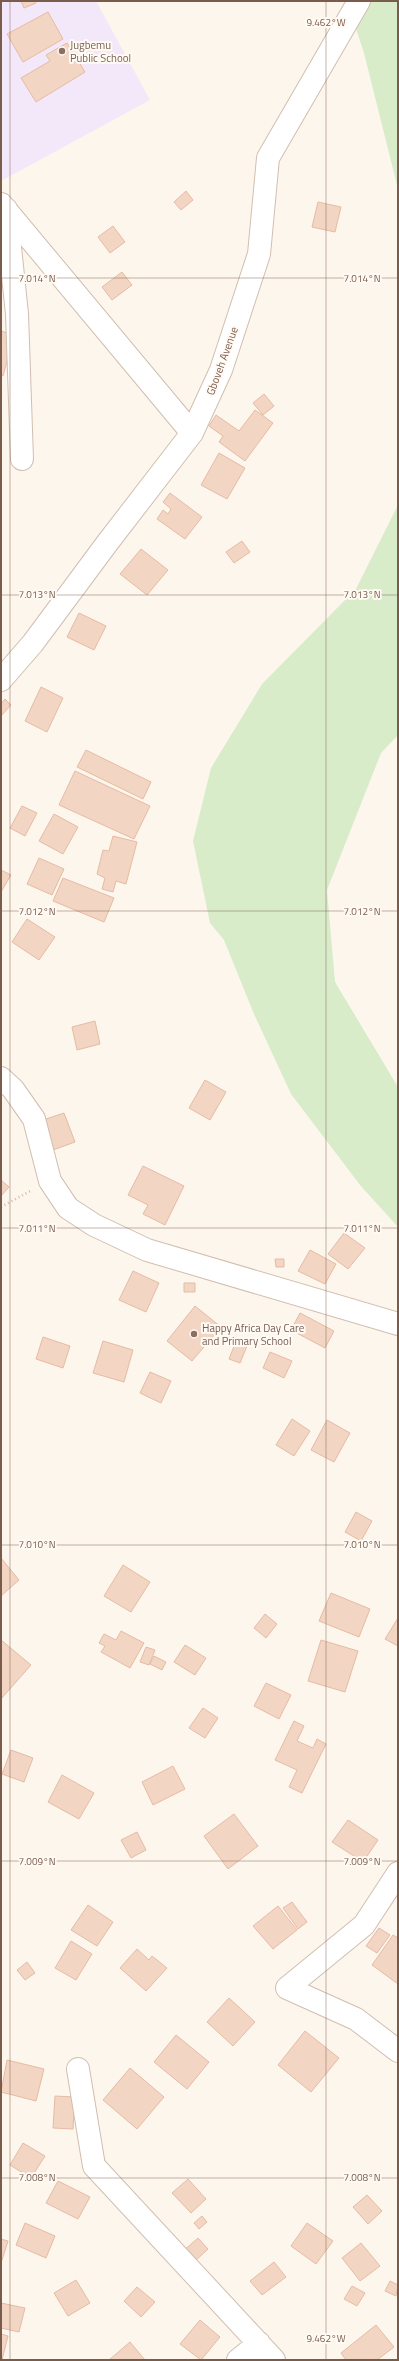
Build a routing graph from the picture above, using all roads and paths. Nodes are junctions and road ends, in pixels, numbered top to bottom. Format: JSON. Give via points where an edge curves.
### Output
{"nodes":[{"id":1,"x":359,"y":1,"type":"edge"},
{"id":2,"x":3,"y":206,"type":"edge"},
{"id":3,"x":192,"y":433,"type":"junction"},
{"id":4,"x":22,"y":459,"type":"dead end"},
{"id":5,"x":1,"y":680,"type":"edge"},
{"id":6,"x":1,"y":1078,"type":"edge"},
{"id":7,"x":50,"y":1181,"type":"junction"},
{"id":8,"x":1,"y":1207,"type":"edge"},
{"id":9,"x":398,"y":1324,"type":"edge"},
{"id":10,"x":398,"y":1873,"type":"edge"},
{"id":11,"x":398,"y":2051,"type":"edge"},
{"id":12,"x":78,"y":2069,"type":"dead end"},
{"id":13,"x":259,"y":2343,"type":"junction"},
{"id":14,"x":238,"y":2360,"type":"edge"},
{"id":15,"x":274,"y":2360,"type":"edge"}],
"edges":[{"from":1,"to":3,"type":"street","name":"Gboveh Avenue","via":[[268,158],[259,254],[221,370]]},
{"from":2,"to":3,"type":"street"},
{"from":2,"to":4,"type":"street","via":[[17,314]]},
{"from":3,"to":5,"type":"street","name":"Gboveh Avenue","via":[[33,643]]},
{"from":6,"to":7,"type":"street","via":[[14,1089],[34,1119]]},
{"from":7,"to":8,"type":"path"},
{"from":7,"to":9,"type":"street","via":[[68,1208],[94,1225],[147,1250]]},
{"from":10,"to":11,"type":"street","via":[[364,1925],[287,1988],[356,2019]]},
{"from":12,"to":13,"type":"street","via":[[94,2166]]},
{"from":13,"to":14,"type":"street"},
{"from":13,"to":15,"type":"street"}]}
